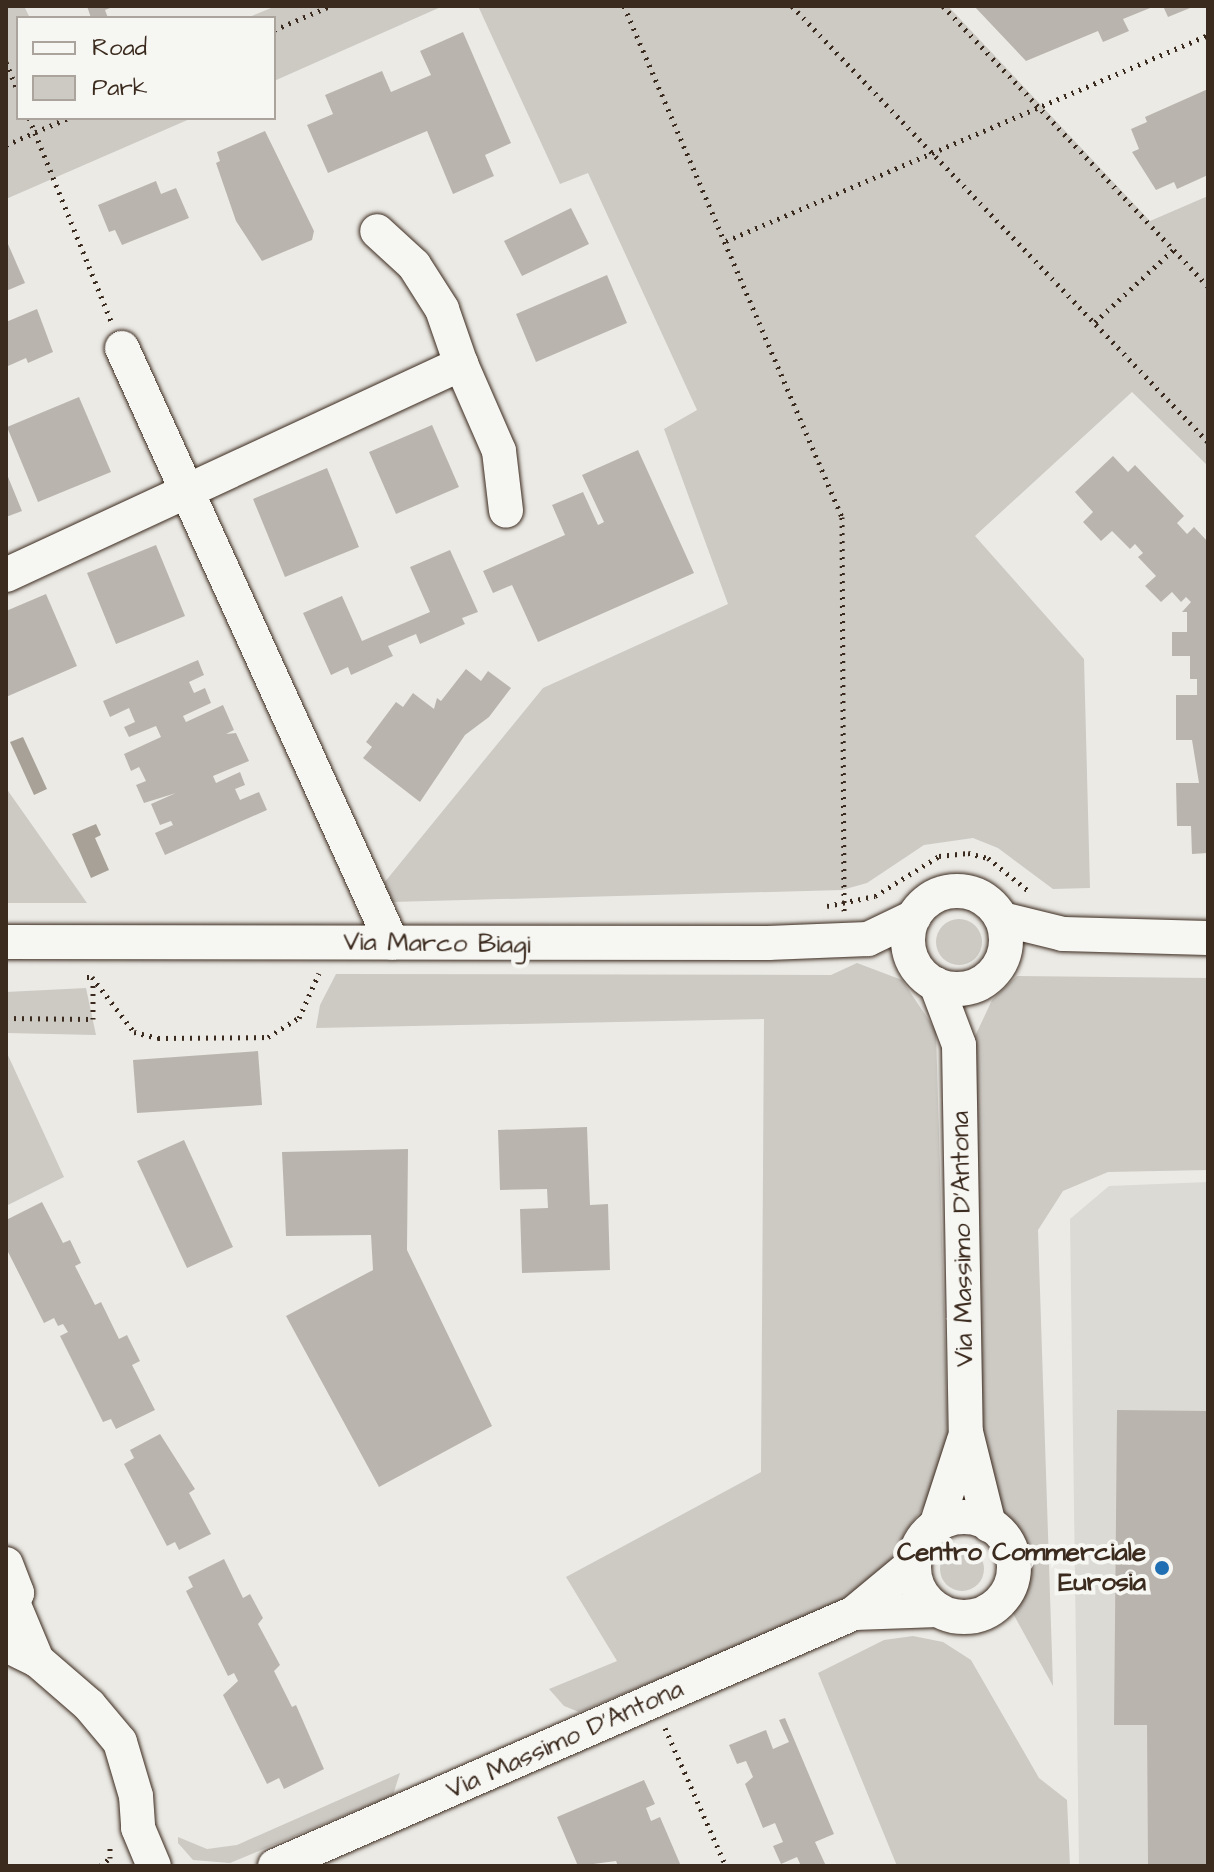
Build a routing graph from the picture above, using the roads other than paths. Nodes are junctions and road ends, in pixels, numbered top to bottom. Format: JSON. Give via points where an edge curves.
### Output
{"nodes":[{"id":1,"x":377,"y":231,"type":"dead end"},
{"id":2,"x":122,"y":348,"type":"road end"},
{"id":3,"x":461,"y":364,"type":"junction"},
{"id":4,"x":186,"y":493,"type":"junction"},
{"id":5,"x":506,"y":511,"type":"dead end"},
{"id":6,"x":6,"y":575,"type":"edge"},
{"id":7,"x":914,"y":917,"type":"junction"},
{"id":8,"x":1208,"y":938,"type":"edge"},
{"id":9,"x":854,"y":940,"type":"junction"},
{"id":10,"x":6,"y":942,"type":"edge"},
{"id":11,"x":392,"y":943,"type":"junction"},
{"id":12,"x":1000,"y":949,"type":"junction"},
{"id":13,"x":910,"y":954,"type":"junction"},
{"id":14,"x":936,"y":984,"type":"junction"},
{"id":15,"x":959,"y":1045,"type":"junction"},
{"id":16,"x":966,"y":1432,"type":"junction"},
{"id":17,"x":989,"y":1525,"type":"junction"},
{"id":18,"x":936,"y":1526,"type":"junction"},
{"id":19,"x":914,"y":1563,"type":"junction"},
{"id":20,"x":6,"y":1564,"type":"edge"},
{"id":21,"x":938,"y":1610,"type":"junction"},
{"id":22,"x":10,"y":1611,"type":"edge"},
{"id":23,"x":854,"y":1613,"type":"junction"},
{"id":24,"x":6,"y":1645,"type":"edge"},
{"id":25,"x":37,"y":1660,"type":"junction"},
{"id":26,"x":138,"y":1828,"type":"junction"},
{"id":27,"x":128,"y":1866,"type":"edge"},
{"id":28,"x":154,"y":1866,"type":"edge"},
{"id":29,"x":275,"y":1866,"type":"edge"}],
"edges":[{"from":1,"to":3,"type":"street","via":[[414,265],[442,309]]},
{"from":2,"to":4,"type":"street"},
{"from":3,"to":4,"type":"street"},
{"from":3,"to":5,"type":"street","via":[[499,451]]},
{"from":4,"to":6,"type":"street"},
{"from":4,"to":11,"type":"street"},
{"from":7,"to":9,"type":"street","name":"Via Marco Biagi"},
{"from":7,"to":12,"type":"street","via":[[936,896],[966,892],[993,906]]},
{"from":7,"to":13,"type":"street"},
{"from":8,"to":12,"type":"street","via":[[1063,934]]},
{"from":9,"to":11,"type":"street","name":"Via Marco Biagi","via":[[618,946]]},
{"from":9,"to":13,"type":"street","name":"Via Marco Biagi"},
{"from":10,"to":11,"type":"street","name":"Via Marco Biagi"},
{"from":12,"to":14,"type":"street","via":[[966,988]]},
{"from":12,"to":15,"type":"street"},
{"from":13,"to":14,"type":"street"},
{"from":14,"to":15,"type":"street"},
{"from":15,"to":16,"type":"street","name":"Via Massimo D'Antona"},
{"from":16,"to":17,"type":"street","name":"Via Massimo D'Antona"},
{"from":16,"to":18,"type":"street","name":"Via Massimo D'Antona"},
{"from":17,"to":18,"type":"street","via":[[958,1517]]},
{"from":17,"to":21,"type":"street","via":[[1001,1534],[1014,1561],[1008,1591],[987,1612],[971,1616]]},
{"from":18,"to":19,"type":"street","via":[[920,1543]]},
{"from":19,"to":21,"type":"street","via":[[919,1588]]},
{"from":19,"to":23,"type":"street","name":"Via Massimo D'Antona"},
{"from":20,"to":22,"type":"street","via":[[15,1580]]},
{"from":21,"to":23,"type":"street","name":"Via Massimo D'Antona"},
{"from":22,"to":25,"type":"street"},
{"from":23,"to":29,"type":"street","name":"Via Massimo D'Antona"},
{"from":24,"to":25,"type":"street"},
{"from":25,"to":26,"type":"street","via":[[89,1705],[120,1742],[136,1796]]},
{"from":26,"to":27,"type":"street"},
{"from":26,"to":28,"type":"street"}]}
